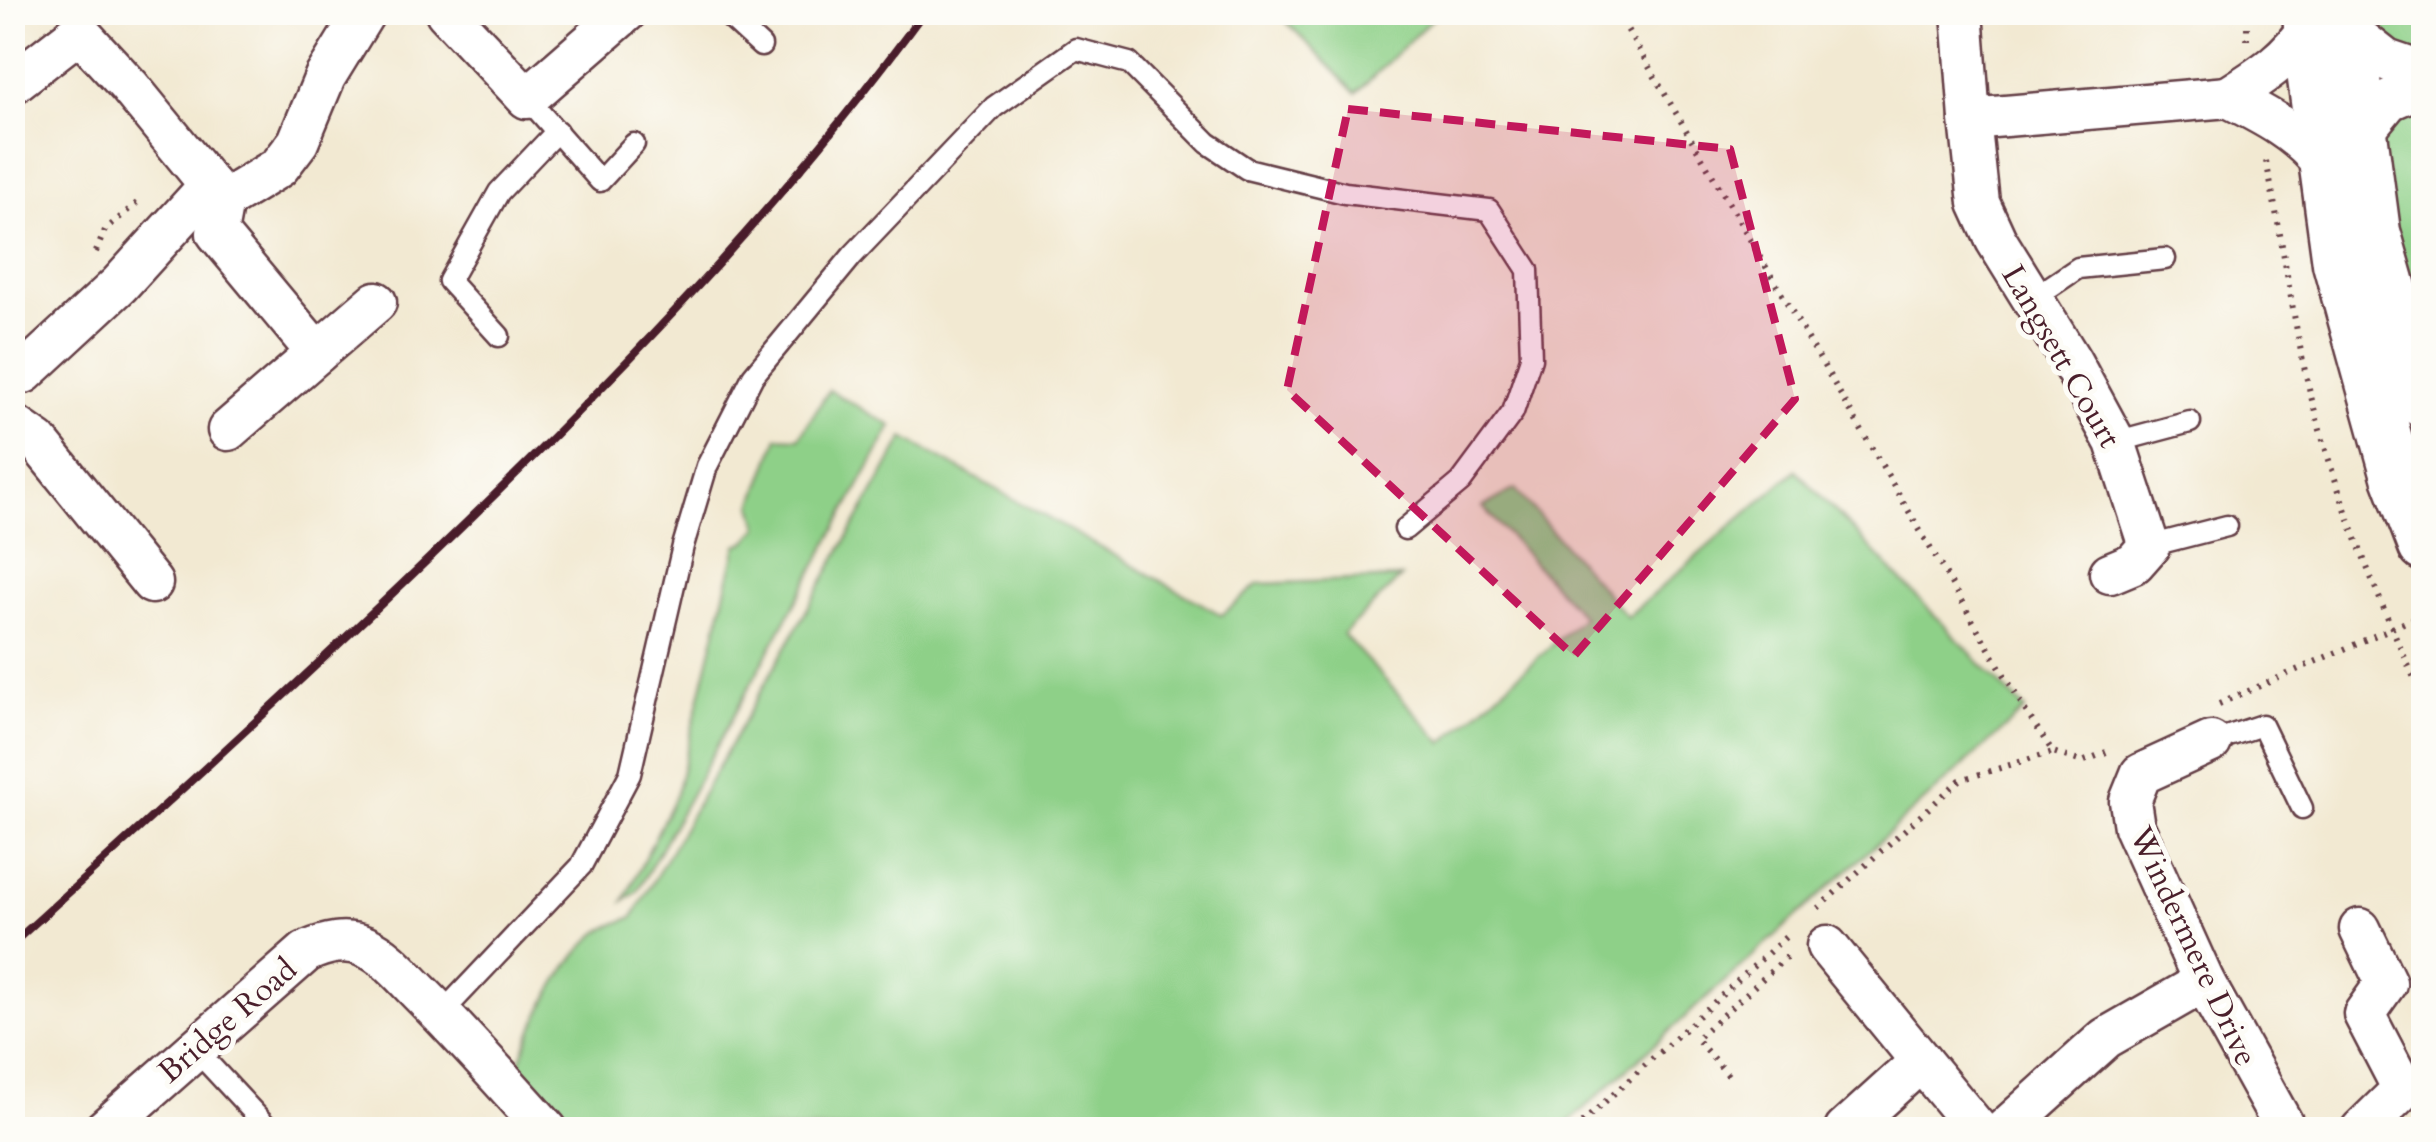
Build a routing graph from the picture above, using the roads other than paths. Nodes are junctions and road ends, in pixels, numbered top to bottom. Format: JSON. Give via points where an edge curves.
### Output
{"nodes":[{"id":1,"x":366,"y":12,"type":"edge"},
{"id":2,"x":446,"y":12,"type":"edge"},
{"id":3,"x":626,"y":12,"type":"edge"},
{"id":4,"x":724,"y":12,"type":"edge"},
{"id":5,"x":1962,"y":12,"type":"edge"},
{"id":6,"x":2328,"y":20,"type":"edge"},
{"id":7,"x":70,"y":22,"type":"edge"},
{"id":8,"x":761,"y":46,"type":"dead end"},
{"id":9,"x":2424,"y":73,"type":"edge"},
{"id":10,"x":12,"y":84,"type":"edge"},
{"id":11,"x":2424,"y":85,"type":"edge"},
{"id":12,"x":2228,"y":96,"type":"junction"},
{"id":13,"x":527,"y":98,"type":"junction"},
{"id":14,"x":1970,"y":119,"type":"junction"},
{"id":15,"x":557,"y":131,"type":"junction"},
{"id":16,"x":2362,"y":133,"type":"junction"},
{"id":17,"x":634,"y":144,"type":"dead end"},
{"id":18,"x":2324,"y":166,"type":"junction"},
{"id":19,"x":217,"y":193,"type":"junction"},
{"id":20,"x":2165,"y":260,"type":"dead end"},
{"id":21,"x":2032,"y":299,"type":"junction"},
{"id":22,"x":376,"y":302,"type":"dead end"},
{"id":23,"x":499,"y":336,"type":"dead end"},
{"id":24,"x":317,"y":353,"type":"junction"},
{"id":25,"x":24,"y":373,"type":"dead end"},
{"id":26,"x":2424,"y":403,"type":"edge"},
{"id":27,"x":2190,"y":422,"type":"dead end"},
{"id":28,"x":12,"y":424,"type":"edge"},
{"id":29,"x":228,"y":430,"type":"dead end"},
{"id":30,"x":2115,"y":442,"type":"junction"},
{"id":31,"x":2227,"y":526,"type":"dead end"},
{"id":32,"x":1405,"y":529,"type":"dead end"},
{"id":33,"x":2150,"y":546,"type":"junction"},
{"id":34,"x":2424,"y":546,"type":"edge"},
{"id":35,"x":2110,"y":572,"type":"dead end"},
{"id":36,"x":152,"y":583,"type":"dead end"},
{"id":37,"x":2210,"y":726,"type":"joint"},
{"id":38,"x":2302,"y":808,"type":"dead end"},
{"id":39,"x":2360,"y":929,"type":"dead end"},
{"id":40,"x":1827,"y":946,"type":"road end"},
{"id":41,"x":2204,"y":982,"type":"junction"},
{"id":42,"x":440,"y":1014,"type":"junction"},
{"id":43,"x":194,"y":1048,"type":"junction"},
{"id":44,"x":1921,"y":1061,"type":"junction"},
{"id":45,"x":2414,"y":1088,"type":"edge"},
{"id":46,"x":104,"y":1130,"type":"edge"},
{"id":47,"x":270,"y":1130,"type":"edge"},
{"id":48,"x":547,"y":1130,"type":"edge"},
{"id":49,"x":1844,"y":1130,"type":"edge"},
{"id":50,"x":1978,"y":1130,"type":"edge"},
{"id":51,"x":2004,"y":1130,"type":"edge"},
{"id":52,"x":2286,"y":1130,"type":"edge"},
{"id":53,"x":2362,"y":1130,"type":"edge"}],
"edges":[{"from":1,"to":19,"type":"street","via":[[324,76],[298,142],[278,167]]},
{"from":2,"to":13,"type":"street"},
{"from":3,"to":13,"type":"street"},
{"from":4,"to":8,"type":"lane"},
{"from":5,"to":14,"type":"street","name":"Langsett Court"},
{"from":6,"to":9,"type":"street","via":[[2386,60]]},
{"from":6,"to":12,"type":"street","via":[[2279,64]]},
{"from":6,"to":16,"type":"street"},
{"from":6,"to":18,"type":"street"},
{"from":7,"to":10,"type":"street"},
{"from":7,"to":19,"type":"street"},
{"from":11,"to":16,"type":"street","via":[[2388,100]]},
{"from":12,"to":14,"type":"street"},
{"from":12,"to":18,"type":"street","via":[[2283,124]]},
{"from":13,"to":15,"type":"lane"},
{"from":14,"to":21,"type":"street","name":"Langsett Court","via":[[1979,203]]},
{"from":15,"to":17,"type":"lane","via":[[600,181]]},
{"from":15,"to":23,"type":"lane","via":[[499,192],[449,281]]},
{"from":16,"to":26,"type":"street","via":[[2375,232]]},
{"from":18,"to":34,"type":"street","via":[[2338,263],[2397,476]]},
{"from":19,"to":24,"type":"street","via":[[217,233]]},
{"from":19,"to":25,"type":"street"},
{"from":20,"to":21,"type":"lane","via":[[2078,268]]},
{"from":21,"to":30,"type":"street","name":"Langsett Court"},
{"from":22,"to":24,"type":"street"},
{"from":24,"to":29,"type":"street"},
{"from":27,"to":30,"type":"lane"},
{"from":28,"to":36,"type":"street","via":[[38,442]]},
{"from":30,"to":33,"type":"street","name":"Langsett Court"},
{"from":31,"to":33,"type":"lane"},
{"from":32,"to":42,"type":"lane","via":[[1461,482],[1513,412],[1531,358],[1528,270],[1489,210],[1345,193],[1248,168],[1208,144],[1128,63],[1076,49],[994,107],[853,255],[752,376],[707,466],[682,546],[630,774],[581,866]]},
{"from":33,"to":35,"type":"street","via":[[2134,563]]},
{"from":37,"to":38,"type":"lane","via":[[2262,725]]},
{"from":37,"to":41,"type":"street","name":"Windermere Drive","via":[[2140,774],[2130,801],[2134,827]]},
{"from":39,"to":45,"type":"street","via":[[2386,984],[2364,1014]]},
{"from":40,"to":44,"type":"street"},
{"from":41,"to":51,"type":"street","via":[[2106,1038]]},
{"from":41,"to":52,"type":"street","name":"Windermere Drive"},
{"from":42,"to":43,"type":"street","name":"Bridge Road","via":[[381,955],[362,945],[326,943],[306,952]]},
{"from":42,"to":48,"type":"street"},
{"from":43,"to":46,"type":"street","name":"Bridge Road"},
{"from":43,"to":47,"type":"lane"},
{"from":44,"to":49,"type":"street"},
{"from":44,"to":50,"type":"street"},
{"from":45,"to":53,"type":"street"}]}
